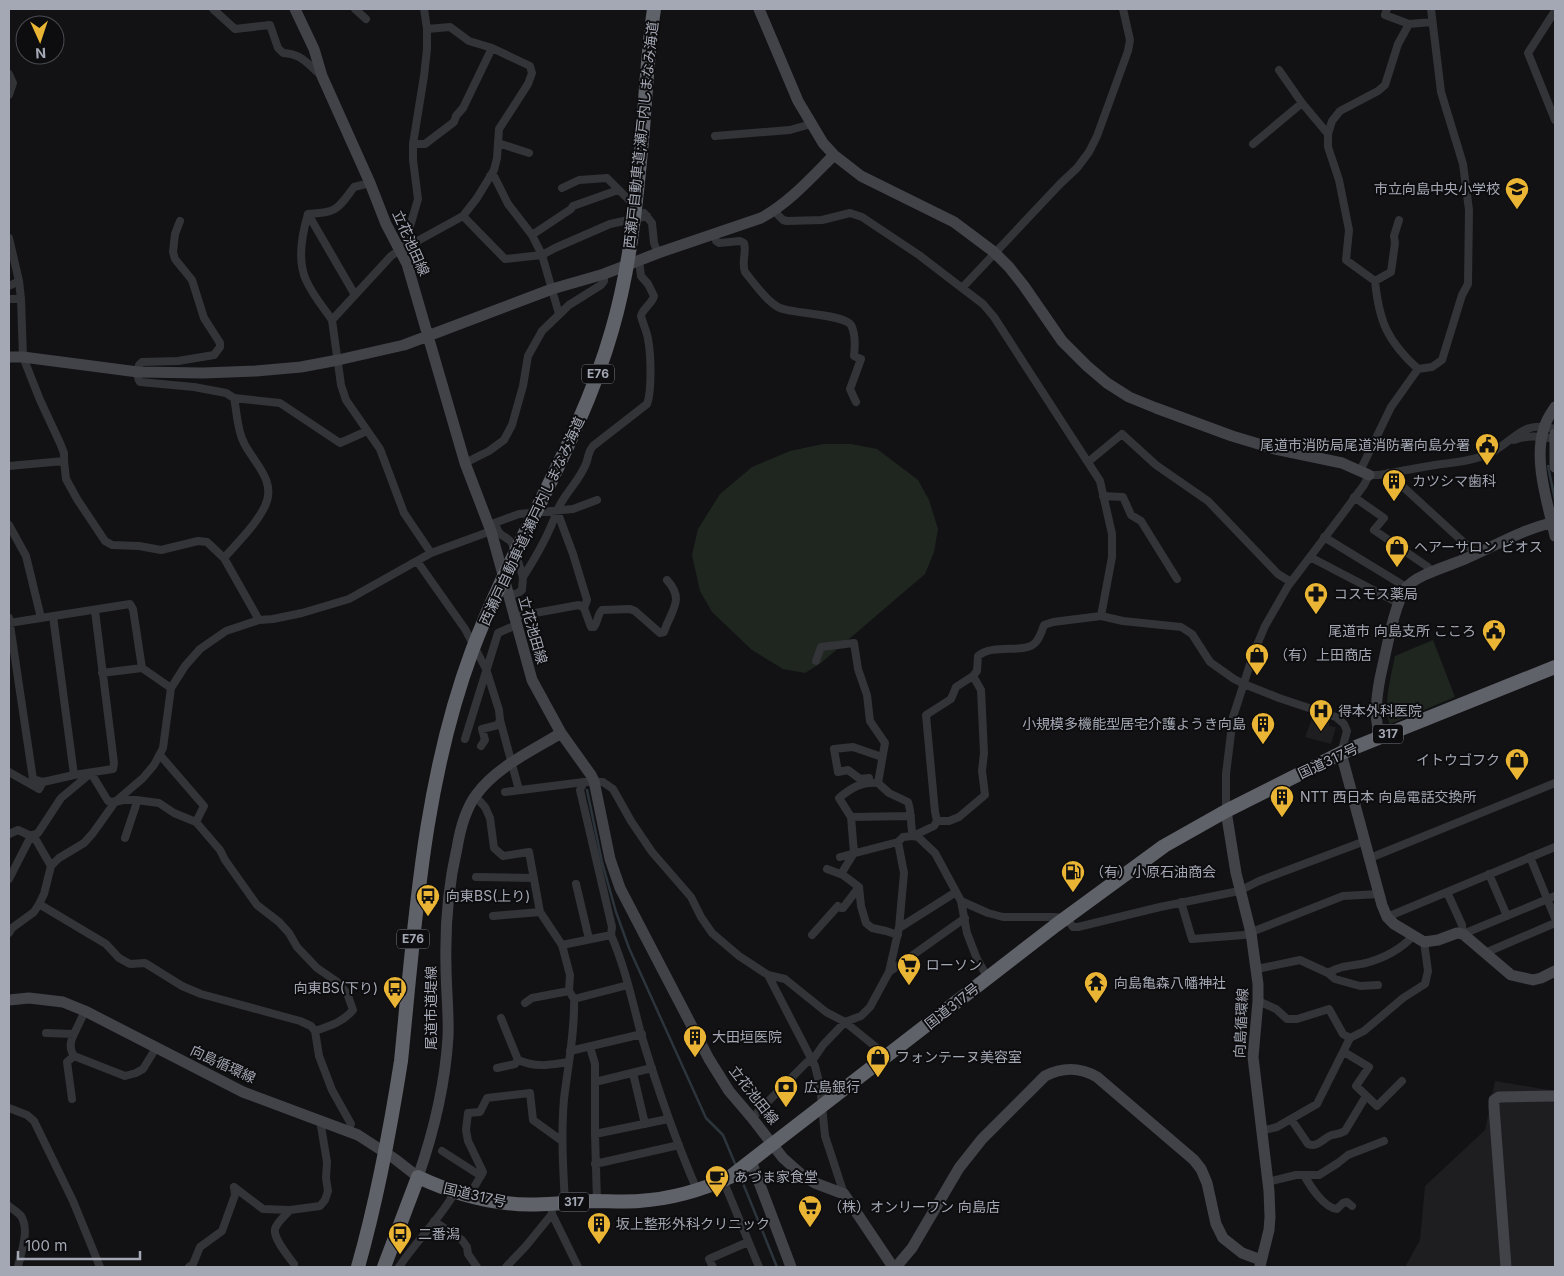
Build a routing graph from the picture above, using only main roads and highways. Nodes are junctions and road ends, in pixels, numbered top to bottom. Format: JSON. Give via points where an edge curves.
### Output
{"nodes":[{"id":1,"x":654,"y":9,"type":"edge"},
{"id":2,"x":1555,"y":667,"type":"edge"},
{"id":3,"x":358,"y":1267,"type":"edge"},
{"id":4,"x":384,"y":1267,"type":"edge"}],
"edges":[{"from":1,"to":3,"type":"highway","name":"西瀬戸自動車道;瀬戸内しまなみ海道","number":"E76","via":[[631,242],[613,329],[585,409],[511,559],[472,651],[443,744],[424,847],[389,1135]]},
{"from":2,"to":4,"type":"highway","name":"国道317号","number":"317","via":[[1341,753],[1164,846],[727,1178],[665,1198],[597,1201],[556,1207],[507,1204],[454,1192],[418,1178]]}]}
